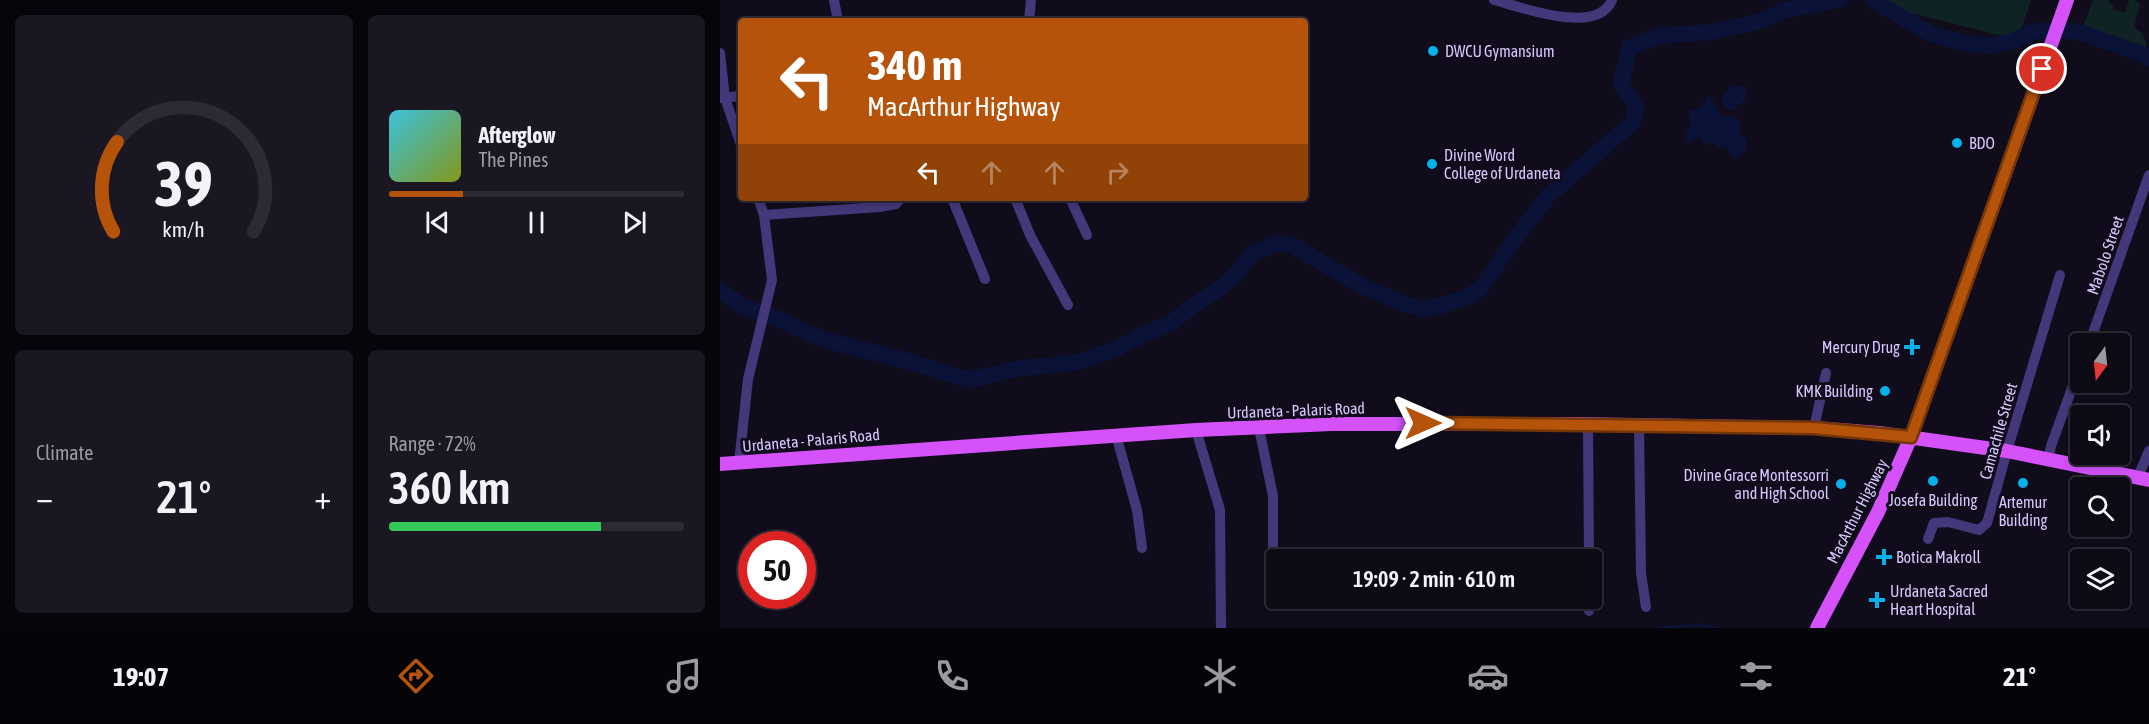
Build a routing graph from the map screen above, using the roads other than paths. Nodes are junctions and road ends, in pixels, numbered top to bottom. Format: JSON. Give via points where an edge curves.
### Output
{"nodes":[{"id":1,"x":834,"y":0,"type":"edge"},
{"id":2,"x":1031,"y":0,"type":"edge"},
{"id":3,"x":1494,"y":0,"type":"edge"},
{"id":4,"x":1612,"y":0,"type":"edge"},
{"id":5,"x":2067,"y":0,"type":"edge"},
{"id":6,"x":837,"y":18,"type":"edge"},
{"id":7,"x":1029,"y":18,"type":"edge"},
{"id":8,"x":720,"y":53,"type":"edge"},
{"id":9,"x":738,"y":96,"type":"edge"},
{"id":10,"x":722,"y":98,"type":"edge"},
{"id":11,"x":738,"y":138,"type":"edge"},
{"id":12,"x":2149,"y":175,"type":"edge"},
{"id":13,"x":759,"y":201,"type":"edge"},
{"id":14,"x":898,"y":201,"type":"edge"},
{"id":15,"x":953,"y":201,"type":"edge"},
{"id":16,"x":1016,"y":201,"type":"edge"},
{"id":17,"x":1071,"y":201,"type":"edge"},
{"id":18,"x":764,"y":215,"type":"junction"},
{"id":19,"x":1087,"y":235,"type":"dead end"},
{"id":20,"x":2061,"y":275,"type":"dead end"},
{"id":21,"x":985,"y":279,"type":"dead end"},
{"id":22,"x":1068,"y":305,"type":"dead end"},
{"id":23,"x":2093,"y":333,"type":"edge"},
{"id":24,"x":1826,"y":373,"type":"dead end"},
{"id":25,"x":2070,"y":393,"type":"edge"},
{"id":26,"x":1588,"y":425,"type":"junction"},
{"id":27,"x":1638,"y":426,"type":"junction"},
{"id":28,"x":1259,"y":428,"type":"junction"},
{"id":29,"x":1814,"y":428,"type":"junction"},
{"id":30,"x":1196,"y":430,"type":"junction"},
{"id":31,"x":1116,"y":435,"type":"junction"},
{"id":32,"x":1911,"y":437,"type":"junction"},
{"id":33,"x":2007,"y":451,"type":"junction"},
{"id":34,"x":2149,"y":451,"type":"edge"},
{"id":35,"x":2048,"y":460,"type":"junction"},
{"id":36,"x":739,"y":463,"type":"junction"},
{"id":37,"x":720,"y":464,"type":"edge"},
{"id":38,"x":2143,"y":479,"type":"edge"},
{"id":39,"x":1928,"y":540,"type":"dead end"},
{"id":40,"x":1142,"y":548,"type":"dead end"},
{"id":41,"x":1273,"y":549,"type":"edge"},
{"id":42,"x":1588,"y":549,"type":"edge"},
{"id":43,"x":1646,"y":607,"type":"dead end"},
{"id":44,"x":1221,"y":628,"type":"edge"},
{"id":45,"x":1817,"y":628,"type":"edge"}],
"edges":[{"from":1,"to":6,"type":"street"},
{"from":2,"to":7,"type":"street"},
{"from":3,"to":4,"type":"street","via":[[1578,19],[1593,16]]},
{"from":5,"to":32,"type":"main road","name":"MacArthur Highway"},
{"from":8,"to":10,"type":"street"},
{"from":9,"to":10,"type":"street"},
{"from":10,"to":11,"type":"street"},
{"from":12,"to":23,"type":"street","name":"Mabolo Street"},
{"from":13,"to":18,"type":"street"},
{"from":14,"to":18,"type":"street","via":[[879,207]]},
{"from":15,"to":21,"type":"street"},
{"from":16,"to":22,"type":"street"},
{"from":17,"to":19,"type":"street"},
{"from":18,"to":36,"type":"street","via":[[772,269],[770,294],[747,379]]},
{"from":20,"to":33,"type":"street","name":"Camachile Street"},
{"from":24,"to":29,"type":"street"},
{"from":25,"to":35,"type":"street"},
{"from":26,"to":27,"type":"main road","name":"Urdaneta - Palaris Road"},
{"from":26,"to":28,"type":"main road","name":"Urdaneta - Palaris Road","via":[[1331,424]]},
{"from":26,"to":42,"type":"street"},
{"from":27,"to":29,"type":"main road","name":"Urdaneta - Palaris Road"},
{"from":27,"to":43,"type":"street","via":[[1641,573]]},
{"from":28,"to":30,"type":"main road","name":"Urdaneta - Palaris Road"},
{"from":28,"to":41,"type":"street","via":[[1273,496]]},
{"from":29,"to":32,"type":"main road","name":"Urdaneta - Palaris Road"},
{"from":30,"to":31,"type":"main road","name":"Urdaneta - Palaris Road"},
{"from":30,"to":44,"type":"street","via":[[1221,510]]},
{"from":31,"to":36,"type":"main road","name":"Urdaneta - Palaris Road"},
{"from":31,"to":40,"type":"street","via":[[1137,510]]},
{"from":32,"to":33,"type":"main road","name":"Urdaneta - Palaris Road"},
{"from":32,"to":45,"type":"main road","name":"MacArthur Highway","via":[[1878,512]]},
{"from":33,"to":35,"type":"main road","name":"Urdaneta - Palaris Road"},
{"from":33,"to":39,"type":"street","name":"Camachile Street","via":[[1985,527],[1979,530],[1940,521],[1934,523]]},
{"from":34,"to":38,"type":"street"},
{"from":35,"to":38,"type":"main road","name":"Urdaneta - Palaris Road"},
{"from":36,"to":37,"type":"main road","name":"Urdaneta - Palaris Road"}]}
